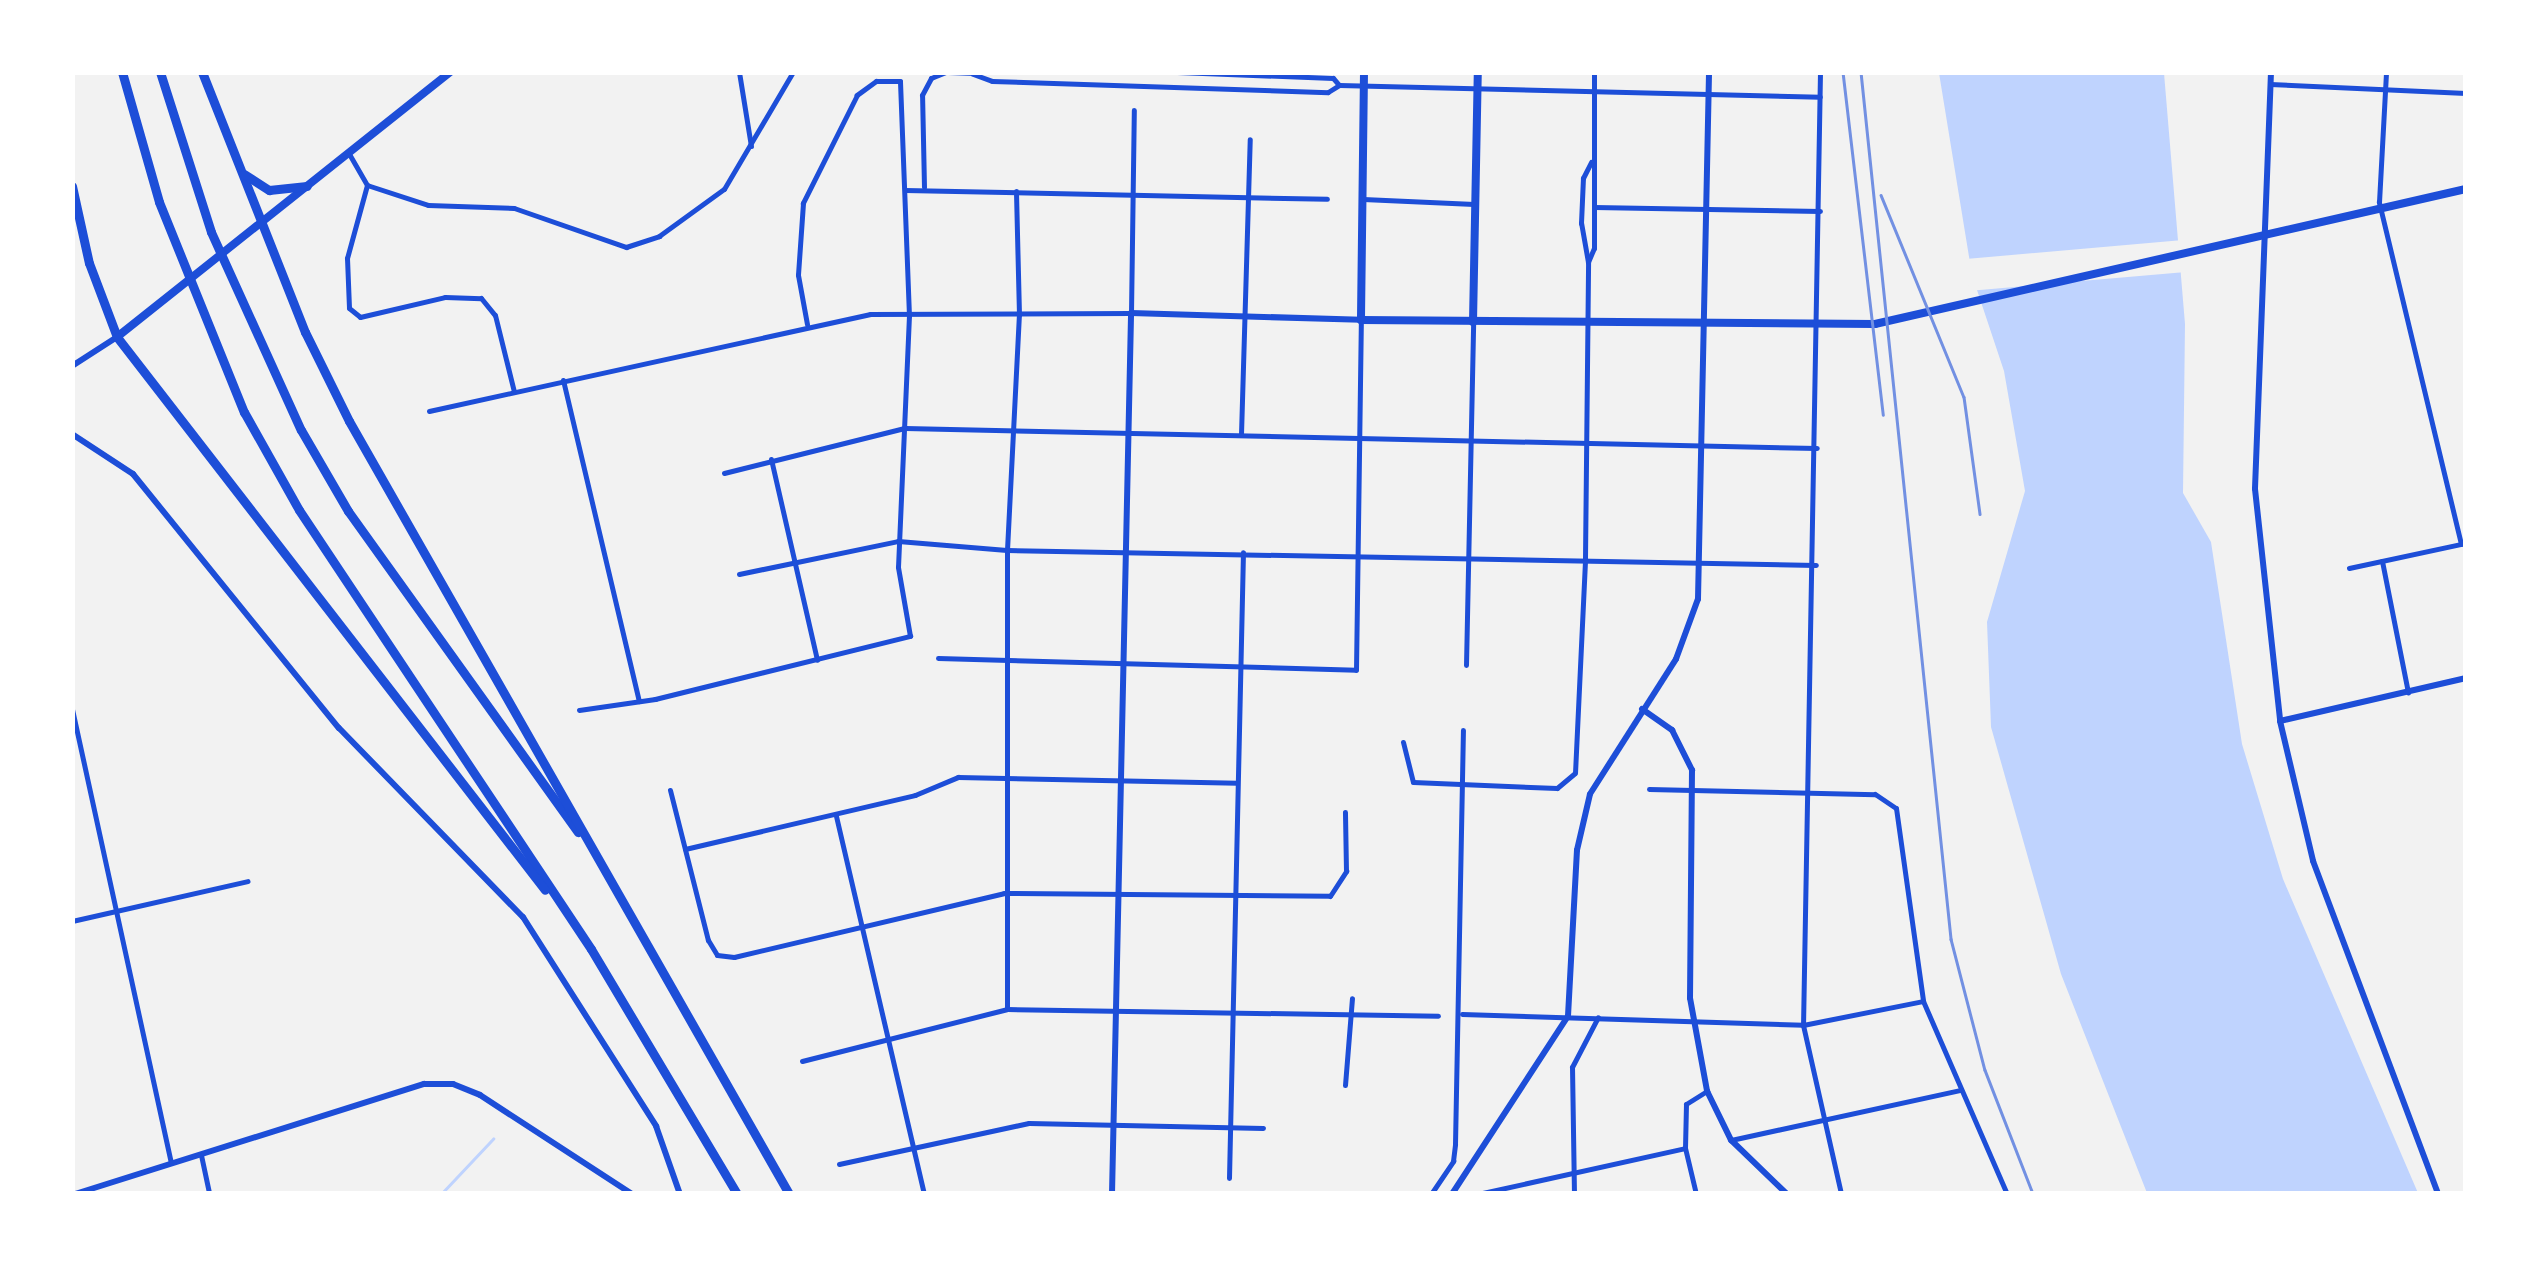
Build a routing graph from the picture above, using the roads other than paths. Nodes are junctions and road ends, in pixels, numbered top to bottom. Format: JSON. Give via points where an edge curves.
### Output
{"nodes":[{"id":1,"x":122,"y":72,"type":"edge"},
{"id":2,"x":160,"y":72,"type":"edge"},
{"id":3,"x":202,"y":72,"type":"edge"},
{"id":4,"x":450,"y":72,"type":"edge"},
{"id":5,"x":739,"y":72,"type":"edge"},
{"id":6,"x":794,"y":72,"type":"edge"},
{"id":7,"x":947,"y":72,"type":"edge"},
{"id":8,"x":1178,"y":72,"type":"edge"},
{"id":9,"x":1364,"y":72,"type":"edge"},
{"id":10,"x":1478,"y":72,"type":"edge"},
{"id":11,"x":1594,"y":72,"type":"edge"},
{"id":12,"x":1709,"y":72,"type":"edge"},
{"id":13,"x":1820,"y":72,"type":"edge"},
{"id":14,"x":2271,"y":72,"type":"edge"},
{"id":15,"x":2386,"y":72,"type":"edge"},
{"id":16,"x":974,"y":73,"type":"edge"},
{"id":17,"x":938,"y":74,"type":"edge"},
{"id":18,"x":1249,"y":74,"type":"edge"},
{"id":19,"x":2270,"y":84,"type":"junction"},
{"id":20,"x":1340,"y":85,"type":"junction"},
{"id":21,"x":1364,"y":86,"type":"junction"},
{"id":22,"x":1477,"y":88,"type":"junction"},
{"id":23,"x":2385,"y":88,"type":"junction"},
{"id":24,"x":1594,"y":90,"type":"junction"},
{"id":25,"x":2466,"y":93,"type":"edge"},
{"id":26,"x":1708,"y":94,"type":"junction"},
{"id":27,"x":1820,"y":97,"type":"junction"},
{"id":28,"x":1134,"y":110,"type":"dead end"},
{"id":29,"x":1250,"y":139,"type":"dead end"},
{"id":30,"x":752,"y":146,"type":"junction"},
{"id":31,"x":348,"y":152,"type":"junction"},
{"id":32,"x":1591,"y":162,"type":"junction"},
{"id":33,"x":242,"y":172,"type":"junction"},
{"id":34,"x":368,"y":185,"type":"junction"},
{"id":35,"x":72,"y":186,"type":"edge"},
{"id":36,"x":307,"y":186,"type":"junction"},
{"id":37,"x":924,"y":187,"type":"junction"},
{"id":38,"x":2466,"y":188,"type":"edge"},
{"id":39,"x":904,"y":190,"type":"junction"},
{"id":40,"x":1016,"y":191,"type":"junction"},
{"id":41,"x":1130,"y":192,"type":"junction"},
{"id":42,"x":1248,"y":195,"type":"junction"},
{"id":43,"x":1327,"y":199,"type":"dead end"},
{"id":44,"x":1362,"y":200,"type":"junction"},
{"id":45,"x":1474,"y":204,"type":"junction"},
{"id":46,"x":1594,"y":207,"type":"junction"},
{"id":47,"x":1706,"y":209,"type":"junction"},
{"id":48,"x":1820,"y":212,"type":"junction"},
{"id":49,"x":264,"y":223,"type":"junction"},
{"id":50,"x":1588,"y":262,"type":"junction"},
{"id":51,"x":1130,"y":313,"type":"junction"},
{"id":52,"x":1019,"y":315,"type":"junction"},
{"id":53,"x":909,"y":316,"type":"junction"},
{"id":54,"x":1244,"y":316,"type":"junction"},
{"id":55,"x":1361,"y":320,"type":"junction"},
{"id":56,"x":1473,"y":322,"type":"junction"},
{"id":57,"x":807,"y":324,"type":"junction"},
{"id":58,"x":1588,"y":324,"type":"junction"},
{"id":59,"x":1708,"y":326,"type":"junction"},
{"id":60,"x":118,"y":337,"type":"junction"},
{"id":61,"x":72,"y":366,"type":"edge"},
{"id":62,"x":563,"y":380,"type":"junction"},
{"id":63,"x":514,"y":392,"type":"junction"},
{"id":64,"x":429,"y":412,"type":"dead end"},
{"id":65,"x":906,"y":428,"type":"junction"},
{"id":66,"x":1015,"y":430,"type":"junction"},
{"id":67,"x":1127,"y":432,"type":"junction"},
{"id":68,"x":72,"y":434,"type":"edge"},
{"id":69,"x":1240,"y":434,"type":"junction"},
{"id":70,"x":1359,"y":438,"type":"junction"},
{"id":71,"x":1473,"y":440,"type":"junction"},
{"id":72,"x":1586,"y":442,"type":"junction"},
{"id":73,"x":1704,"y":445,"type":"junction"},
{"id":74,"x":1816,"y":448,"type":"junction"},
{"id":75,"x":771,"y":458,"type":"junction"},
{"id":76,"x":724,"y":473,"type":"dead end"},
{"id":77,"x":898,"y":541,"type":"junction"},
{"id":78,"x":1124,"y":549,"type":"junction"},
{"id":79,"x":1007,"y":550,"type":"junction"},
{"id":80,"x":1243,"y":552,"type":"junction"},
{"id":81,"x":1356,"y":553,"type":"junction"},
{"id":82,"x":1470,"y":557,"type":"junction"},
{"id":83,"x":796,"y":558,"type":"junction"},
{"id":84,"x":1586,"y":558,"type":"junction"},
{"id":85,"x":2382,"y":560,"type":"junction"},
{"id":86,"x":1701,"y":562,"type":"junction"},
{"id":87,"x":1816,"y":564,"type":"junction"},
{"id":88,"x":2350,"y":568,"type":"dead end"},
{"id":89,"x":738,"y":574,"type":"dead end"},
{"id":90,"x":938,"y":658,"type":"dead end"},
{"id":91,"x":817,"y":660,"type":"junction"},
{"id":92,"x":1010,"y":661,"type":"junction"},
{"id":93,"x":1125,"y":665,"type":"junction"},
{"id":94,"x":1466,"y":665,"type":"dead end"},
{"id":95,"x":1239,"y":667,"type":"junction"},
{"id":96,"x":2466,"y":678,"type":"edge"},
{"id":97,"x":2408,"y":692,"type":"junction"},
{"id":98,"x":639,"y":702,"type":"junction"},
{"id":99,"x":1642,"y":709,"type":"junction"},
{"id":100,"x":72,"y":710,"type":"edge"},
{"id":101,"x":579,"y":710,"type":"dead end"},
{"id":102,"x":2280,"y":721,"type":"junction"},
{"id":103,"x":1463,"y":730,"type":"dead end"},
{"id":104,"x":1403,"y":742,"type":"dead end"},
{"id":105,"x":1006,"y":776,"type":"junction"},
{"id":106,"x":1121,"y":780,"type":"junction"},
{"id":107,"x":1237,"y":783,"type":"junction"},
{"id":108,"x":1463,"y":786,"type":"junction"},
{"id":109,"x":1695,"y":788,"type":"junction"},
{"id":110,"x":1649,"y":789,"type":"dead end"},
{"id":111,"x":670,"y":790,"type":"dead end"},
{"id":112,"x":1810,"y":794,"type":"junction"},
{"id":113,"x":1345,"y":812,"type":"dead end"},
{"id":114,"x":836,"y":816,"type":"junction"},
{"id":115,"x":686,"y":849,"type":"junction"},
{"id":116,"x":608,"y":876,"type":"junction"},
{"id":117,"x":248,"y":882,"type":"dead end"},
{"id":118,"x":1004,"y":893,"type":"junction"},
{"id":119,"x":1118,"y":894,"type":"junction"},
{"id":120,"x":1232,"y":897,"type":"junction"},
{"id":121,"x":117,"y":910,"type":"junction"},
{"id":122,"x":72,"y":921,"type":"edge"},
{"id":123,"x":862,"y":925,"type":"junction"},
{"id":124,"x":592,"y":949,"type":"junction"},
{"id":125,"x":1352,"y":998,"type":"dead end"},
{"id":126,"x":1924,"y":1001,"type":"junction"},
{"id":127,"x":1007,"y":1009,"type":"junction"},
{"id":128,"x":1116,"y":1010,"type":"junction"},
{"id":129,"x":1232,"y":1012,"type":"junction"},
{"id":130,"x":1351,"y":1014,"type":"junction"},
{"id":131,"x":1462,"y":1014,"type":"junction"},
{"id":132,"x":1438,"y":1016,"type":"dead end"},
{"id":133,"x":1568,"y":1016,"type":"junction"},
{"id":134,"x":1598,"y":1017,"type":"junction"},
{"id":135,"x":1691,"y":1020,"type":"junction"},
{"id":136,"x":1803,"y":1025,"type":"junction"},
{"id":137,"x":889,"y":1040,"type":"junction"},
{"id":138,"x":802,"y":1061,"type":"dead end"},
{"id":139,"x":1344,"y":1086,"type":"dead end"},
{"id":140,"x":1960,"y":1090,"type":"junction"},
{"id":141,"x":1707,"y":1092,"type":"junction"},
{"id":142,"x":1824,"y":1120,"type":"junction"},
{"id":143,"x":1114,"y":1124,"type":"junction"},
{"id":144,"x":1229,"y":1126,"type":"junction"},
{"id":145,"x":1262,"y":1128,"type":"dead end"},
{"id":146,"x":1731,"y":1140,"type":"junction"},
{"id":147,"x":1684,"y":1148,"type":"junction"},
{"id":148,"x":916,"y":1150,"type":"junction"},
{"id":149,"x":200,"y":1152,"type":"junction"},
{"id":150,"x":171,"y":1162,"type":"junction"},
{"id":151,"x":839,"y":1164,"type":"dead end"},
{"id":152,"x":1569,"y":1173,"type":"junction"},
{"id":153,"x":1228,"y":1178,"type":"dead end"},
{"id":154,"x":625,"y":1192,"type":"edge"},
{"id":155,"x":74,"y":1194,"type":"edge"},
{"id":156,"x":210,"y":1194,"type":"edge"},
{"id":157,"x":680,"y":1194,"type":"edge"},
{"id":158,"x":737,"y":1194,"type":"edge"},
{"id":159,"x":789,"y":1194,"type":"edge"},
{"id":160,"x":924,"y":1194,"type":"edge"},
{"id":161,"x":1112,"y":1194,"type":"edge"},
{"id":162,"x":1432,"y":1194,"type":"edge"},
{"id":163,"x":1452,"y":1194,"type":"edge"},
{"id":164,"x":1478,"y":1194,"type":"edge"},
{"id":165,"x":1574,"y":1194,"type":"edge"},
{"id":166,"x":1696,"y":1194,"type":"edge"},
{"id":167,"x":1787,"y":1194,"type":"edge"},
{"id":168,"x":1841,"y":1194,"type":"edge"},
{"id":169,"x":2007,"y":1194,"type":"edge"},
{"id":170,"x":2438,"y":1194,"type":"edge"}],
"edges":[{"from":1,"to":124,"type":"highway","via":[[180,258],[244,412],[299,510]]},
{"from":2,"to":116,"type":"highway","via":[[211,232],[300,430],[348,511]]},
{"from":3,"to":33,"type":"highway"},
{"from":4,"to":31,"type":"main road"},
{"from":5,"to":30,"type":"street"},
{"from":6,"to":30,"type":"street"},
{"from":7,"to":16,"type":"street"},
{"from":7,"to":17,"type":"street"},
{"from":8,"to":18,"type":"street"},
{"from":9,"to":21,"type":"main road"},
{"from":10,"to":22,"type":"main road"},
{"from":11,"to":24,"type":"street"},
{"from":12,"to":26,"type":"street"},
{"from":13,"to":27,"type":"street"},
{"from":14,"to":19,"type":"street"},
{"from":15,"to":23,"type":"street"},
{"from":16,"to":20,"type":"street","via":[[992,81],[1248,90],[1328,92]]},
{"from":17,"to":37,"type":"street","via":[[922,95]]},
{"from":18,"to":20,"type":"street","via":[[1333,78]]},
{"from":19,"to":23,"type":"street"},
{"from":19,"to":102,"type":"street","via":[[2256,489]]},
{"from":20,"to":21,"type":"street"},
{"from":21,"to":22,"type":"street"},
{"from":21,"to":44,"type":"main road"},
{"from":22,"to":24,"type":"street"},
{"from":22,"to":45,"type":"main road"},
{"from":23,"to":25,"type":"street"},
{"from":23,"to":85,"type":"street","via":[[2379,202],[2461,544]]},
{"from":24,"to":26,"type":"street"},
{"from":24,"to":32,"type":"street"},
{"from":26,"to":27,"type":"street"},
{"from":26,"to":47,"type":"street"},
{"from":27,"to":48,"type":"street"},
{"from":28,"to":41,"type":"street"},
{"from":29,"to":42,"type":"street"},
{"from":30,"to":34,"type":"street","via":[[724,189],[660,236],[626,246],[514,208],[428,205]]},
{"from":31,"to":34,"type":"street"},
{"from":31,"to":36,"type":"main road"},
{"from":32,"to":46,"type":"street"},
{"from":32,"to":50,"type":"street","via":[[1582,208]]},
{"from":33,"to":36,"type":"highway","via":[[270,190]]},
{"from":33,"to":49,"type":"highway"},
{"from":34,"to":63,"type":"street","via":[[347,258],[347,301],[354,315],[445,297],[481,298],[495,315]]},
{"from":35,"to":60,"type":"highway","via":[[89,262]]},
{"from":36,"to":49,"type":"main road"},
{"from":37,"to":39,"type":"street"},
{"from":37,"to":40,"type":"street"},
{"from":38,"to":59,"type":"main road","via":[[1926,314],[1790,328]]},
{"from":39,"to":53,"type":"street"},
{"from":39,"to":57,"type":"street","via":[[904,87],[890,78],[857,94],[807,192],[798,274]]},
{"from":40,"to":41,"type":"street"},
{"from":40,"to":52,"type":"street"},
{"from":41,"to":42,"type":"street"},
{"from":41,"to":51,"type":"street"},
{"from":42,"to":43,"type":"street"},
{"from":42,"to":54,"type":"street"},
{"from":44,"to":45,"type":"street"},
{"from":44,"to":55,"type":"main road"},
{"from":45,"to":56,"type":"main road"},
{"from":46,"to":47,"type":"street"},
{"from":46,"to":50,"type":"street"},
{"from":47,"to":48,"type":"street"},
{"from":47,"to":59,"type":"street"},
{"from":48,"to":74,"type":"street"},
{"from":49,"to":60,"type":"main road"},
{"from":49,"to":116,"type":"highway","via":[[349,422]]},
{"from":50,"to":58,"type":"street"},
{"from":51,"to":52,"type":"street"},
{"from":51,"to":54,"type":"street"},
{"from":51,"to":67,"type":"street"},
{"from":52,"to":53,"type":"street"},
{"from":52,"to":66,"type":"street"},
{"from":53,"to":57,"type":"street","via":[[870,314]]},
{"from":53,"to":65,"type":"street"},
{"from":54,"to":55,"type":"street"},
{"from":54,"to":69,"type":"street"},
{"from":55,"to":56,"type":"main road"},
{"from":55,"to":70,"type":"street"},
{"from":56,"to":58,"type":"main road"},
{"from":56,"to":71,"type":"street"},
{"from":57,"to":62,"type":"street"},
{"from":58,"to":59,"type":"main road"},
{"from":58,"to":72,"type":"street"},
{"from":59,"to":73,"type":"street"},
{"from":60,"to":61,"type":"street"},
{"from":60,"to":124,"type":"highway"},
{"from":62,"to":63,"type":"street"},
{"from":62,"to":98,"type":"street"},
{"from":63,"to":64,"type":"street"},
{"from":65,"to":66,"type":"street"},
{"from":65,"to":75,"type":"street"},
{"from":65,"to":77,"type":"street"},
{"from":66,"to":67,"type":"street"},
{"from":66,"to":79,"type":"street"},
{"from":67,"to":69,"type":"street"},
{"from":67,"to":78,"type":"street"},
{"from":68,"to":157,"type":"street","via":[[133,474],[340,728],[523,918],[656,1126]]},
{"from":69,"to":70,"type":"street"},
{"from":70,"to":71,"type":"street"},
{"from":70,"to":81,"type":"street"},
{"from":71,"to":72,"type":"street"},
{"from":71,"to":82,"type":"street"},
{"from":72,"to":73,"type":"street"},
{"from":72,"to":84,"type":"street"},
{"from":73,"to":74,"type":"street"},
{"from":73,"to":86,"type":"street"},
{"from":74,"to":87,"type":"street"},
{"from":75,"to":76,"type":"street"},
{"from":75,"to":83,"type":"street"},
{"from":77,"to":79,"type":"street"},
{"from":77,"to":83,"type":"street"},
{"from":77,"to":91,"type":"street","via":[[910,636]]},
{"from":78,"to":79,"type":"street"},
{"from":78,"to":80,"type":"street"},
{"from":78,"to":93,"type":"street"},
{"from":79,"to":92,"type":"street"},
{"from":80,"to":81,"type":"street"},
{"from":80,"to":95,"type":"street"},
{"from":81,"to":82,"type":"street"},
{"from":81,"to":95,"type":"street","via":[[1356,670]]},
{"from":82,"to":84,"type":"street"},
{"from":82,"to":94,"type":"street"},
{"from":83,"to":89,"type":"street"},
{"from":83,"to":91,"type":"street"},
{"from":84,"to":86,"type":"street"},
{"from":84,"to":108,"type":"street","via":[[1580,748],[1571,781],[1557,788]]},
{"from":85,"to":88,"type":"street"},
{"from":85,"to":97,"type":"street"},
{"from":86,"to":87,"type":"street"},
{"from":86,"to":99,"type":"street","via":[[1687,637]]},
{"from":87,"to":112,"type":"street"},
{"from":90,"to":92,"type":"street"},
{"from":91,"to":98,"type":"street"},
{"from":92,"to":93,"type":"street"},
{"from":92,"to":105,"type":"street"},
{"from":93,"to":95,"type":"street"},
{"from":93,"to":106,"type":"street"},
{"from":95,"to":107,"type":"street"},
{"from":96,"to":97,"type":"street"},
{"from":97,"to":102,"type":"street"},
{"from":98,"to":101,"type":"street"},
{"from":99,"to":109,"type":"street","via":[[1677,738]]},
{"from":99,"to":133,"type":"street","via":[[1590,794],[1582,822]]},
{"from":100,"to":121,"type":"street"},
{"from":102,"to":170,"type":"street","via":[[2312,862]]},
{"from":103,"to":108,"type":"street"},
{"from":104,"to":108,"type":"street","via":[[1413,782]]},
{"from":105,"to":106,"type":"street"},
{"from":105,"to":114,"type":"street","via":[[958,777]]},
{"from":105,"to":118,"type":"street"},
{"from":106,"to":107,"type":"street"},
{"from":106,"to":119,"type":"street"},
{"from":107,"to":120,"type":"street"},
{"from":108,"to":131,"type":"street"},
{"from":109,"to":110,"type":"street"},
{"from":109,"to":112,"type":"street"},
{"from":109,"to":135,"type":"street"},
{"from":111,"to":115,"type":"street"},
{"from":112,"to":126,"type":"street","via":[[1875,794],[1896,808]]},
{"from":112,"to":136,"type":"street"},
{"from":113,"to":120,"type":"street","via":[[1346,872],[1330,896]]},
{"from":114,"to":115,"type":"street"},
{"from":114,"to":123,"type":"street"},
{"from":115,"to":123,"type":"street","via":[[718,955]]},
{"from":116,"to":159,"type":"highway"},
{"from":117,"to":121,"type":"street"},
{"from":118,"to":119,"type":"street"},
{"from":118,"to":123,"type":"street"},
{"from":118,"to":127,"type":"street"},
{"from":119,"to":120,"type":"street"},
{"from":119,"to":128,"type":"street"},
{"from":120,"to":129,"type":"street"},
{"from":121,"to":122,"type":"street"},
{"from":121,"to":150,"type":"street"},
{"from":123,"to":137,"type":"street"},
{"from":124,"to":158,"type":"highway"},
{"from":125,"to":130,"type":"street"},
{"from":126,"to":136,"type":"street"},
{"from":126,"to":140,"type":"street"},
{"from":127,"to":128,"type":"street"},
{"from":127,"to":137,"type":"street"},
{"from":128,"to":129,"type":"street"},
{"from":128,"to":143,"type":"street"},
{"from":129,"to":130,"type":"street"},
{"from":129,"to":144,"type":"street"},
{"from":130,"to":132,"type":"street"},
{"from":130,"to":139,"type":"street"},
{"from":131,"to":133,"type":"street"},
{"from":131,"to":162,"type":"street","via":[[1453,1161]]},
{"from":133,"to":134,"type":"street"},
{"from":133,"to":163,"type":"street"},
{"from":134,"to":135,"type":"street"},
{"from":134,"to":152,"type":"street","via":[[1572,1067]]},
{"from":135,"to":136,"type":"street"},
{"from":135,"to":141,"type":"street"},
{"from":136,"to":142,"type":"street"},
{"from":137,"to":138,"type":"street"},
{"from":137,"to":148,"type":"street"},
{"from":140,"to":142,"type":"street"},
{"from":140,"to":169,"type":"street"},
{"from":141,"to":146,"type":"street"},
{"from":141,"to":147,"type":"street","via":[[1686,1104]]},
{"from":142,"to":146,"type":"street"},
{"from":142,"to":168,"type":"street"},
{"from":143,"to":144,"type":"street"},
{"from":143,"to":148,"type":"street","via":[[1029,1123]]},
{"from":143,"to":161,"type":"street"},
{"from":144,"to":145,"type":"street"},
{"from":144,"to":153,"type":"street"},
{"from":146,"to":167,"type":"street"},
{"from":147,"to":152,"type":"street"},
{"from":147,"to":166,"type":"street"},
{"from":148,"to":151,"type":"street"},
{"from":148,"to":160,"type":"street"},
{"from":149,"to":150,"type":"street"},
{"from":149,"to":154,"type":"street","via":[[424,1084],[454,1084],[480,1094]]},
{"from":149,"to":156,"type":"street"},
{"from":150,"to":155,"type":"street"},
{"from":152,"to":164,"type":"street"},
{"from":152,"to":165,"type":"street"}]}
